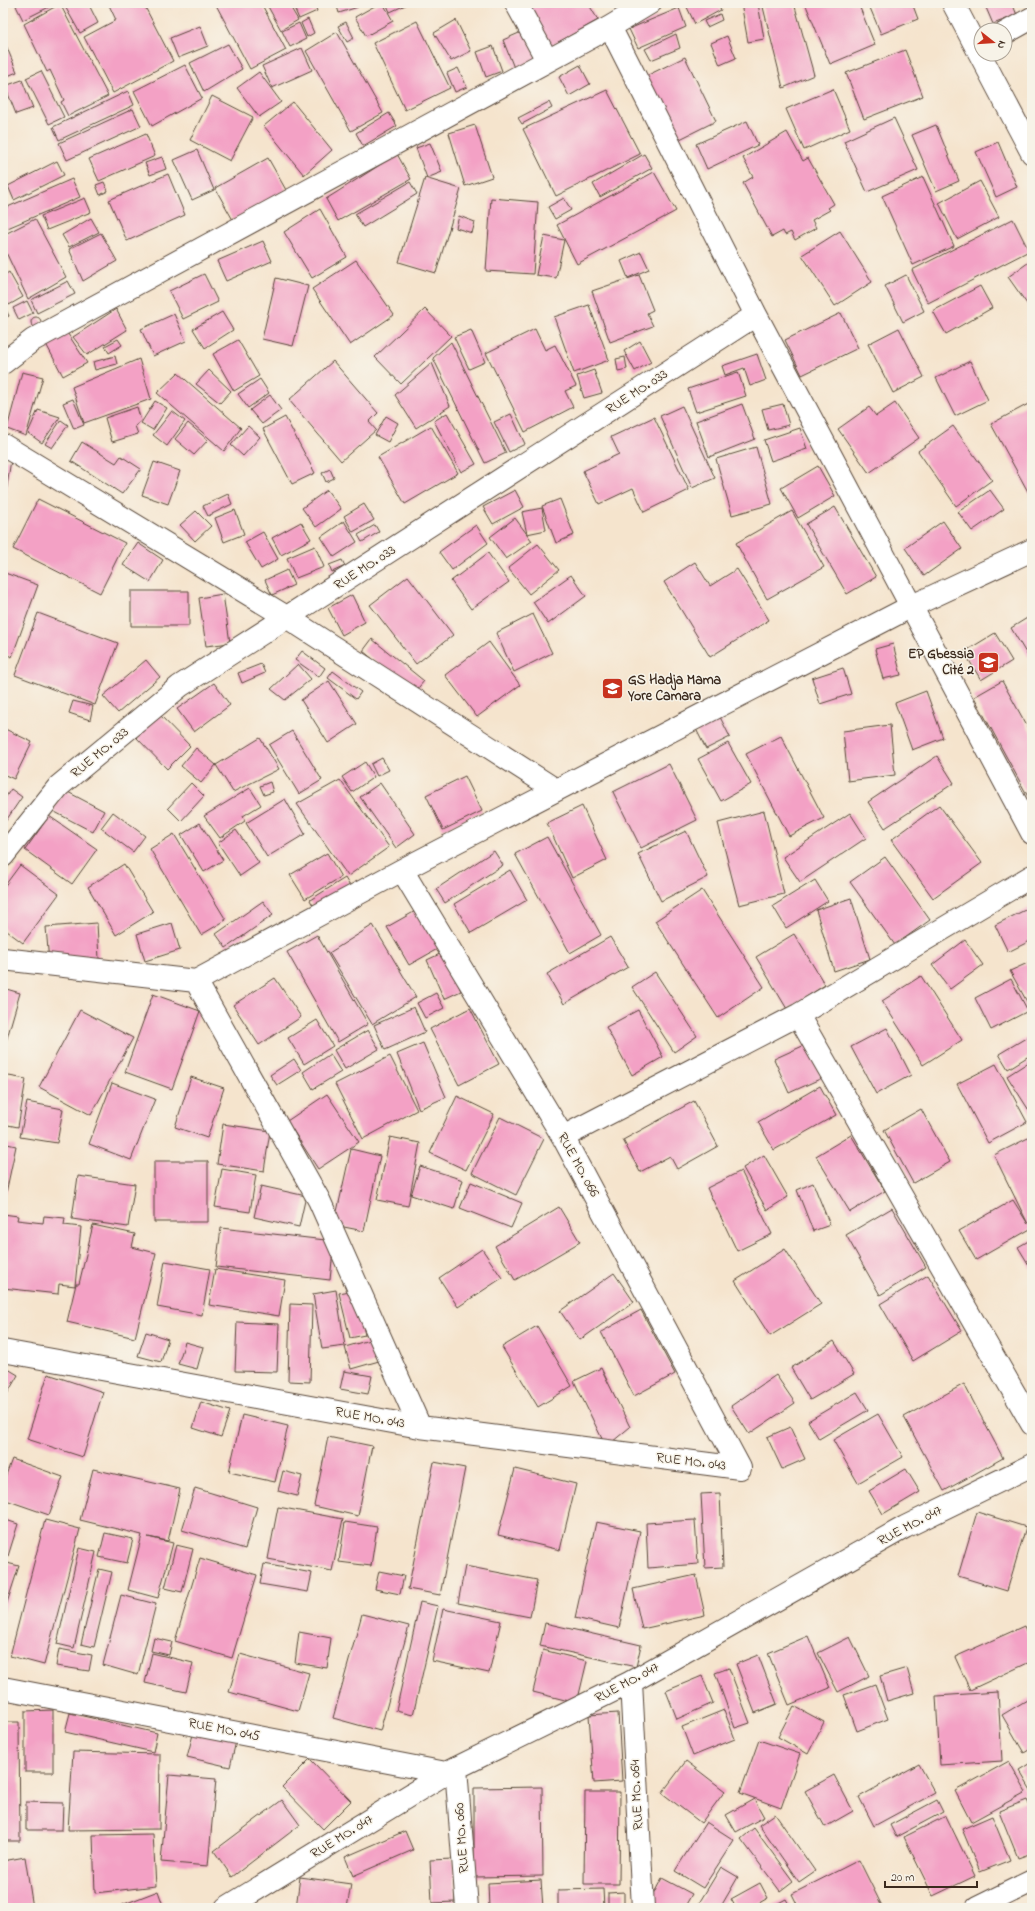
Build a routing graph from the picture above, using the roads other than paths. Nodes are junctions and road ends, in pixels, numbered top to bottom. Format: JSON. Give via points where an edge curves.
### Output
{"nodes":[{"id":1,"x":516,"y":3,"type":"edge"},
{"id":2,"x":650,"y":3,"type":"edge"},
{"id":3,"x":953,"y":3,"type":"edge"},
{"id":4,"x":1032,"y":18,"type":"edge"},
{"id":5,"x":610,"y":27,"type":"junction"},
{"id":6,"x":1013,"y":29,"type":"edge"},
{"id":7,"x":973,"y":38,"type":"edge"},
{"id":8,"x":547,"y":60,"type":"junction"},
{"id":9,"x":986,"y":62,"type":"edge"},
{"id":10,"x":1032,"y":153,"type":"edge"},
{"id":11,"x":756,"y":314,"type":"junction"},
{"id":12,"x":3,"y":363,"type":"edge"},
{"id":13,"x":3,"y":445,"type":"edge"},
{"id":14,"x":1032,"y":550,"type":"edge"},
{"id":15,"x":912,"y":606,"type":"junction"},
{"id":16,"x":288,"y":618,"type":"junction"},
{"id":17,"x":556,"y":790,"type":"junction"},
{"id":18,"x":1032,"y":833,"type":"edge"},
{"id":19,"x":3,"y":856,"type":"edge"},
{"id":20,"x":402,"y":870,"type":"junction"},
{"id":21,"x":1032,"y":876,"type":"edge"},
{"id":22,"x":3,"y":959,"type":"edge"},
{"id":23,"x":196,"y":982,"type":"junction"},
{"id":24,"x":798,"y":1015,"type":"junction"},
{"id":25,"x":563,"y":1137,"type":"junction"},
{"id":26,"x":3,"y":1352,"type":"edge"},
{"id":27,"x":1032,"y":1424,"type":"edge"},
{"id":28,"x":420,"y":1427,"type":"junction"},
{"id":29,"x":1032,"y":1465,"type":"edge"},
{"id":30,"x":740,"y":1468,"type":"joint"},
{"id":31,"x":631,"y":1682,"type":"junction"},
{"id":32,"x":3,"y":1688,"type":"edge"},
{"id":33,"x":451,"y":1770,"type":"junction"},
{"id":34,"x":1032,"y":1881,"type":"edge"},
{"id":35,"x":226,"y":1908,"type":"edge"},
{"id":36,"x":467,"y":1908,"type":"edge"},
{"id":37,"x":643,"y":1908,"type":"edge"},
{"id":38,"x":977,"y":1908,"type":"edge"}],
"edges":[{"from":1,"to":8,"type":"street"},
{"from":2,"to":5,"type":"street"},
{"from":3,"to":7,"type":"street"},
{"from":4,"to":6,"type":"street"},
{"from":5,"to":8,"type":"street"},
{"from":5,"to":11,"type":"street"},
{"from":8,"to":12,"type":"street","via":[[33,340]]},
{"from":9,"to":10,"type":"street"},
{"from":11,"to":15,"type":"street"},
{"from":11,"to":16,"type":"street","name":"RUE MO. 033"},
{"from":13,"to":16,"type":"street"},
{"from":14,"to":15,"type":"street"},
{"from":15,"to":17,"type":"street"},
{"from":15,"to":18,"type":"street"},
{"from":16,"to":17,"type":"street"},
{"from":16,"to":19,"type":"street","name":"RUE MO. 033","via":[[180,686],[60,786]]},
{"from":17,"to":20,"type":"street"},
{"from":20,"to":23,"type":"street"},
{"from":20,"to":25,"type":"street","name":"RUE MO. 066"},
{"from":21,"to":24,"type":"street"},
{"from":22,"to":23,"type":"street"},
{"from":23,"to":28,"type":"street","via":[[319,1200]]},
{"from":24,"to":25,"type":"street"},
{"from":24,"to":27,"type":"street"},
{"from":25,"to":30,"type":"street","name":"RUE MO. 066"},
{"from":26,"to":28,"type":"street","name":"RUE MO. 043"},
{"from":28,"to":30,"type":"street","name":"RUE MO. 043"},
{"from":29,"to":31,"type":"street","name":"RUE MO. 047","via":[[905,1527]]},
{"from":31,"to":33,"type":"street","name":"RUE MO. 047"},
{"from":31,"to":37,"type":"street","name":"RUE MO. 064"},
{"from":32,"to":33,"type":"street","name":"RUE MO. 045"},
{"from":33,"to":35,"type":"street","name":"RUE MO. 047"},
{"from":33,"to":36,"type":"street","name":"RUE MO. 060"},
{"from":34,"to":38,"type":"street"}]}
